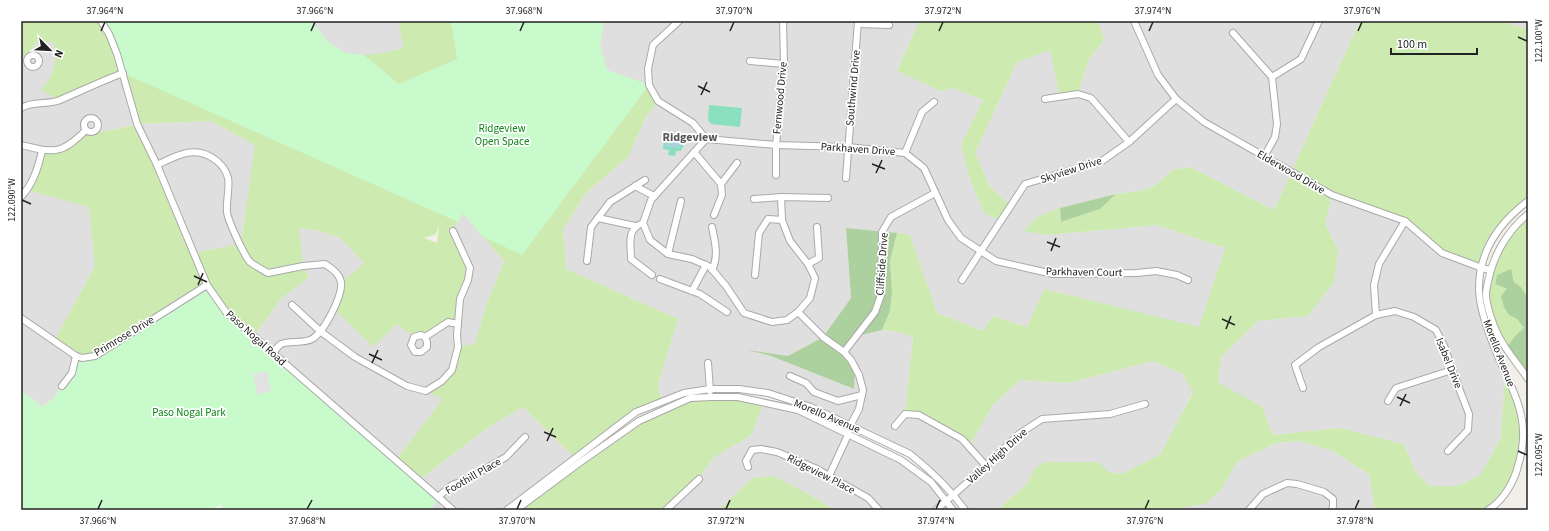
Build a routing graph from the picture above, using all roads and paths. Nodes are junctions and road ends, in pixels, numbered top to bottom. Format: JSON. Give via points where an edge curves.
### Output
{"nodes":[{"id":1,"x":101,"y":21,"type":"edge"},
{"id":2,"x":679,"y":21,"type":"edge"},
{"id":3,"x":783,"y":21,"type":"edge"},
{"id":4,"x":1134,"y":21,"type":"edge"},
{"id":5,"x":1319,"y":21,"type":"edge"},
{"id":6,"x":858,"y":23,"type":"edge"},
{"id":7,"x":889,"y":24,"type":"dead end"},
{"id":8,"x":1233,"y":33,"type":"dead end"},
{"id":9,"x":750,"y":61,"type":"dead end"},
{"id":10,"x":784,"y":64,"type":"junction"},
{"id":11,"x":123,"y":73,"type":"junction"},
{"id":12,"x":1272,"y":77,"type":"junction"},
{"id":13,"x":1045,"y":99,"type":"dead end"},
{"id":14,"x":1176,"y":99,"type":"junction"},
{"id":15,"x":934,"y":102,"type":"dead end"},
{"id":16,"x":21,"y":108,"type":"edge"},
{"id":17,"x":86,"y":130,"type":"dead end"},
{"id":18,"x":706,"y":139,"type":"junction"},
{"id":19,"x":1129,"y":142,"type":"junction"},
{"id":20,"x":21,"y":145,"type":"edge"},
{"id":21,"x":776,"y":145,"type":"junction"},
{"id":22,"x":848,"y":147,"type":"junction"},
{"id":23,"x":42,"y":151,"type":"junction"},
{"id":24,"x":694,"y":152,"type":"junction"},
{"id":25,"x":905,"y":153,"type":"junction"},
{"id":26,"x":1264,"y":157,"type":"junction"},
{"id":27,"x":737,"y":163,"type":"dead end"},
{"id":28,"x":157,"y":165,"type":"junction"},
{"id":29,"x":776,"y":175,"type":"dead end"},
{"id":30,"x":846,"y":178,"type":"dead end"},
{"id":31,"x":644,"y":180,"type":"dead end"},
{"id":32,"x":721,"y":184,"type":"junction"},
{"id":33,"x":635,"y":186,"type":"junction"},
{"id":34,"x":935,"y":193,"type":"junction"},
{"id":35,"x":654,"y":196,"type":"junction"},
{"id":36,"x":21,"y":197,"type":"edge"},
{"id":37,"x":781,"y":197,"type":"junction"},
{"id":38,"x":828,"y":198,"type":"dead end"},
{"id":39,"x":754,"y":199,"type":"dead end"},
{"id":40,"x":682,"y":201,"type":"dead end"},
{"id":41,"x":1528,"y":201,"type":"edge"},
{"id":42,"x":714,"y":214,"type":"dead end"},
{"id":43,"x":1528,"y":214,"type":"edge"},
{"id":44,"x":598,"y":218,"type":"junction"},
{"id":45,"x":782,"y":220,"type":"junction"},
{"id":46,"x":1405,"y":221,"type":"junction"},
{"id":47,"x":643,"y":223,"type":"junction"},
{"id":48,"x":635,"y":226,"type":"junction"},
{"id":49,"x":712,"y":227,"type":"dead end"},
{"id":50,"x":818,"y":227,"type":"dead end"},
{"id":51,"x":453,"y":231,"type":"dead end"},
{"id":52,"x":981,"y":253,"type":"junction"},
{"id":53,"x":668,"y":254,"type":"junction"},
{"id":54,"x":587,"y":261,"type":"dead end"},
{"id":55,"x":808,"y":264,"type":"junction"},
{"id":56,"x":706,"y":265,"type":"junction"},
{"id":57,"x":1482,"y":268,"type":"junction"},
{"id":58,"x":712,"y":270,"type":"junction"},
{"id":59,"x":1490,"y":270,"type":"junction"},
{"id":60,"x":652,"y":275,"type":"dead end"},
{"id":61,"x":755,"y":275,"type":"dead end"},
{"id":62,"x":660,"y":279,"type":"dead end"},
{"id":63,"x":962,"y":280,"type":"dead end"},
{"id":64,"x":1188,"y":280,"type":"dead end"},
{"id":65,"x":207,"y":285,"type":"junction"},
{"id":66,"x":692,"y":291,"type":"junction"},
{"id":67,"x":292,"y":305,"type":"dead end"},
{"id":68,"x":727,"y":312,"type":"dead end"},
{"id":69,"x":798,"y":312,"type":"junction"},
{"id":70,"x":1376,"y":315,"type":"junction"},
{"id":71,"x":21,"y":318,"type":"edge"},
{"id":72,"x":458,"y":324,"type":"junction"},
{"id":73,"x":320,"y":332,"type":"junction"},
{"id":74,"x":425,"y":337,"type":"dead end"},
{"id":75,"x":844,"y":352,"type":"junction"},
{"id":76,"x":273,"y":353,"type":"junction"},
{"id":77,"x":76,"y":356,"type":"junction"},
{"id":78,"x":708,"y":363,"type":"dead end"},
{"id":79,"x":1452,"y":370,"type":"junction"},
{"id":80,"x":790,"y":376,"type":"dead end"},
{"id":81,"x":1528,"y":379,"type":"edge"},
{"id":82,"x":62,"y":386,"type":"dead end"},
{"id":83,"x":1303,"y":388,"type":"dead end"},
{"id":84,"x":710,"y":389,"type":"junction"},
{"id":85,"x":862,"y":394,"type":"junction"},
{"id":86,"x":710,"y":397,"type":"junction"},
{"id":87,"x":1388,"y":401,"type":"dead end"},
{"id":88,"x":1145,"y":404,"type":"dead end"},
{"id":89,"x":850,"y":426,"type":"junction"},
{"id":90,"x":894,"y":426,"type":"dead end"},
{"id":91,"x":848,"y":435,"type":"junction"},
{"id":92,"x":525,"y":437,"type":"dead end"},
{"id":93,"x":1448,"y":451,"type":"dead end"},
{"id":94,"x":986,"y":466,"type":"junction"},
{"id":95,"x":748,"y":467,"type":"dead end"},
{"id":96,"x":829,"y":476,"type":"junction"},
{"id":97,"x":699,"y":479,"type":"dead end"},
{"id":98,"x":954,"y":494,"type":"junction"},
{"id":99,"x":438,"y":497,"type":"junction"},
{"id":100,"x":946,"y":501,"type":"junction"},
{"id":101,"x":453,"y":510,"type":"edge"},
{"id":102,"x":507,"y":510,"type":"edge"},
{"id":103,"x":516,"y":510,"type":"edge"},
{"id":104,"x":666,"y":510,"type":"edge"},
{"id":105,"x":879,"y":510,"type":"edge"},
{"id":106,"x":936,"y":510,"type":"edge"},
{"id":107,"x":953,"y":510,"type":"edge"},
{"id":108,"x":965,"y":510,"type":"edge"},
{"id":109,"x":1249,"y":510,"type":"edge"},
{"id":110,"x":1332,"y":510,"type":"edge"},
{"id":111,"x":1488,"y":510,"type":"edge"}],
"edges":[{"from":1,"to":11,"type":"street","name":"Paso Nogal Road","via":[[109,34]]},
{"from":2,"to":18,"type":"street","via":[[653,45],[648,69],[649,85],[658,101],[694,123]]},
{"from":3,"to":10,"type":"street","name":"Fernwood Drive"},
{"from":4,"to":14,"type":"street","name":"Elderwood Drive","via":[[1158,75]]},
{"from":5,"to":12,"type":"street","via":[[1302,59]]},
{"from":6,"to":7,"type":"street"},
{"from":6,"to":22,"type":"street","name":"Southwind Drive"},
{"from":8,"to":12,"type":"street"},
{"from":9,"to":10,"type":"street"},
{"from":10,"to":21,"type":"street","name":"Fernwood Drive"},
{"from":11,"to":16,"type":"street","via":[[59,100]]},
{"from":11,"to":28,"type":"street","name":"Paso Nogal Road","via":[[137,124]]},
{"from":12,"to":26,"type":"street","via":[[1276,130]]},
{"from":13,"to":19,"type":"street","via":[[1078,94],[1091,98]]},
{"from":14,"to":19,"type":"street","name":"Skyview Drive"},
{"from":14,"to":26,"type":"street","name":"Elderwood Drive","via":[[1204,122]]},
{"from":15,"to":25,"type":"street","via":[[922,112]]},
{"from":17,"to":23,"type":"street","via":[[74,142],[62,148],[49,152]]},
{"from":18,"to":21,"type":"street","name":"Parkhaven Drive"},
{"from":18,"to":24,"type":"street"},
{"from":19,"to":52,"type":"street","name":"Skyview Drive","via":[[1102,161],[1024,184]]},
{"from":20,"to":23,"type":"street"},
{"from":21,"to":22,"type":"street","name":"Parkhaven Drive"},
{"from":21,"to":29,"type":"street","name":"Fernwood Drive"},
{"from":22,"to":25,"type":"street","name":"Parkhaven Drive"},
{"from":22,"to":30,"type":"street","name":"Southwind Drive"},
{"from":23,"to":36,"type":"street","via":[[33,179]]},
{"from":24,"to":32,"type":"street"},
{"from":24,"to":35,"type":"street"},
{"from":25,"to":34,"type":"street","name":"Parkhaven Drive","via":[[924,168]]},
{"from":26,"to":46,"type":"street","name":"Elderwood Drive","via":[[1332,195]]},
{"from":27,"to":32,"type":"street"},
{"from":28,"to":65,"type":"street","name":"Paso Nogal Road"},
{"from":28,"to":73,"type":"street","via":[[182,154],[209,154],[224,167],[229,180],[227,213],[250,261],[268,273],[325,264],[336,272],[341,283],[340,292],[334,309]]},
{"from":31,"to":33,"type":"street"},
{"from":32,"to":42,"type":"street","via":[[722,195]]},
{"from":33,"to":35,"type":"street"},
{"from":33,"to":44,"type":"street","via":[[610,202]]},
{"from":34,"to":52,"type":"street","name":"Parkhaven Drive","via":[[948,220],[961,238]]},
{"from":34,"to":75,"type":"street","name":"Cliffside Drive","via":[[891,217],[882,232],[881,296],[875,312]]},
{"from":35,"to":47,"type":"street"},
{"from":37,"to":38,"type":"street"},
{"from":37,"to":39,"type":"street"},
{"from":37,"to":45,"type":"street"},
{"from":40,"to":53,"type":"street"},
{"from":41,"to":57,"type":"street","name":"Morello Avenue","via":[[1503,223],[1488,248]]},
{"from":43,"to":59,"type":"street","name":"Morello Avenue","via":[[1506,238]]},
{"from":44,"to":48,"type":"street"},
{"from":44,"to":54,"type":"street","via":[[590,227]]},
{"from":45,"to":55,"type":"street","via":[[790,241]]},
{"from":45,"to":61,"type":"street","via":[[768,219],[759,233]]},
{"from":46,"to":57,"type":"street","name":"Elderwood Drive","via":[[1442,253]]},
{"from":46,"to":70,"type":"street","via":[[1379,264],[1374,285]]},
{"from":47,"to":48,"type":"street"},
{"from":47,"to":53,"type":"street","via":[[650,240]]},
{"from":48,"to":60,"type":"street","via":[[630,233],[631,259]]},
{"from":49,"to":58,"type":"street","via":[[716,250],[716,262]]},
{"from":50,"to":55,"type":"street","via":[[819,258]]},
{"from":51,"to":72,"type":"street","via":[[470,268],[460,299]]},
{"from":52,"to":63,"type":"street","name":"Skyview Drive"},
{"from":52,"to":64,"type":"street","name":"Parkhaven Court","via":[[996,262],[1053,274],[1156,271],[1177,274]]},
{"from":53,"to":56,"type":"street"},
{"from":55,"to":69,"type":"street","via":[[815,278],[810,298]]},
{"from":56,"to":58,"type":"street"},
{"from":56,"to":66,"type":"street"},
{"from":57,"to":59,"type":"street","name":"Elderwood Drive"},
{"from":57,"to":111,"type":"street","name":"Morello Avenue","via":[[1479,292],[1484,313],[1493,343],[1514,393],[1523,436],[1516,476],[1504,495]]},
{"from":58,"to":69,"type":"street","via":[[744,313],[772,322],[787,320]]},
{"from":59,"to":81,"type":"street","name":"Morello Avenue","via":[[1486,294],[1491,315],[1498,335]]},
{"from":62,"to":66,"type":"street"},
{"from":65,"to":76,"type":"street","name":"Paso Nogal Road","via":[[226,312]]},
{"from":65,"to":77,"type":"street","name":"Primrose Drive","via":[[95,356]]},
{"from":66,"to":68,"type":"street"},
{"from":67,"to":73,"type":"street"},
{"from":69,"to":75,"type":"street","via":[[823,337]]},
{"from":70,"to":79,"type":"street","name":"Isabel Drive","via":[[1395,311],[1414,317],[1436,330]]},
{"from":70,"to":83,"type":"street","name":"Isabel Drive","via":[[1319,347],[1295,365]]},
{"from":71,"to":77,"type":"street"},
{"from":72,"to":73,"type":"street","via":[[458,347],[452,370],[442,381],[426,391],[394,379],[350,354]]},
{"from":72,"to":74,"type":"street","via":[[448,322]]},
{"from":73,"to":76,"type":"street","via":[[312,339],[281,344]]},
{"from":75,"to":85,"type":"street","via":[[859,375]]},
{"from":76,"to":99,"type":"street","name":"Paso Nogal Road"},
{"from":77,"to":82,"type":"street","via":[[72,373]]},
{"from":78,"to":84,"type":"street"},
{"from":79,"to":87,"type":"street","via":[[1396,388]]},
{"from":79,"to":93,"type":"street","name":"Isabel Drive","via":[[1469,414],[1468,430]]},
{"from":80,"to":85,"type":"street","via":[[806,383],[814,392],[838,401]]},
{"from":84,"to":86,"type":"street"},
{"from":84,"to":89,"type":"street","name":"Morello Avenue","via":[[768,393],[811,407]]},
{"from":84,"to":102,"type":"street","name":"Morello Avenue","via":[[684,393],[636,412]]},
{"from":85,"to":89,"type":"street","via":[[859,409]]},
{"from":86,"to":91,"type":"street","name":"Morello Avenue","via":[[738,397],[798,410]]},
{"from":86,"to":103,"type":"street","name":"Morello Avenue","via":[[690,398],[639,421]]},
{"from":88,"to":94,"type":"street","name":"Valley High Drive","via":[[1110,414],[1042,419],[1019,434]]},
{"from":89,"to":91,"type":"street"},
{"from":89,"to":98,"type":"street","name":"Morello Avenue","via":[[910,454]]},
{"from":90,"to":94,"type":"street","via":[[905,414],[919,415],[962,439]]},
{"from":91,"to":96,"type":"street"},
{"from":91,"to":100,"type":"street","name":"Morello Avenue","via":[[901,460],[931,482]]},
{"from":92,"to":99,"type":"street","name":"Foothill Place","via":[[506,457],[468,479],[452,485]]},
{"from":94,"to":98,"type":"street","name":"Valley High Drive"},
{"from":95,"to":96,"type":"street","name":"Ridgeview Place","via":[[746,461],[750,452],[761,449],[777,452]]},
{"from":96,"to":105,"type":"street","name":"Ridgeview Place","via":[[868,498]]},
{"from":97,"to":104,"type":"street"},
{"from":98,"to":100,"type":"street","name":"Valley High Drive"},
{"from":98,"to":108,"type":"street","name":"Morello Avenue"},
{"from":99,"to":101,"type":"street","name":"Paso Nogal Road"},
{"from":100,"to":106,"type":"street","name":"Valley High Drive"},
{"from":100,"to":107,"type":"street","name":"Morello Avenue"},
{"from":109,"to":110,"type":"street","via":[[1263,494],[1286,483],[1324,492],[1333,499]]}]}
